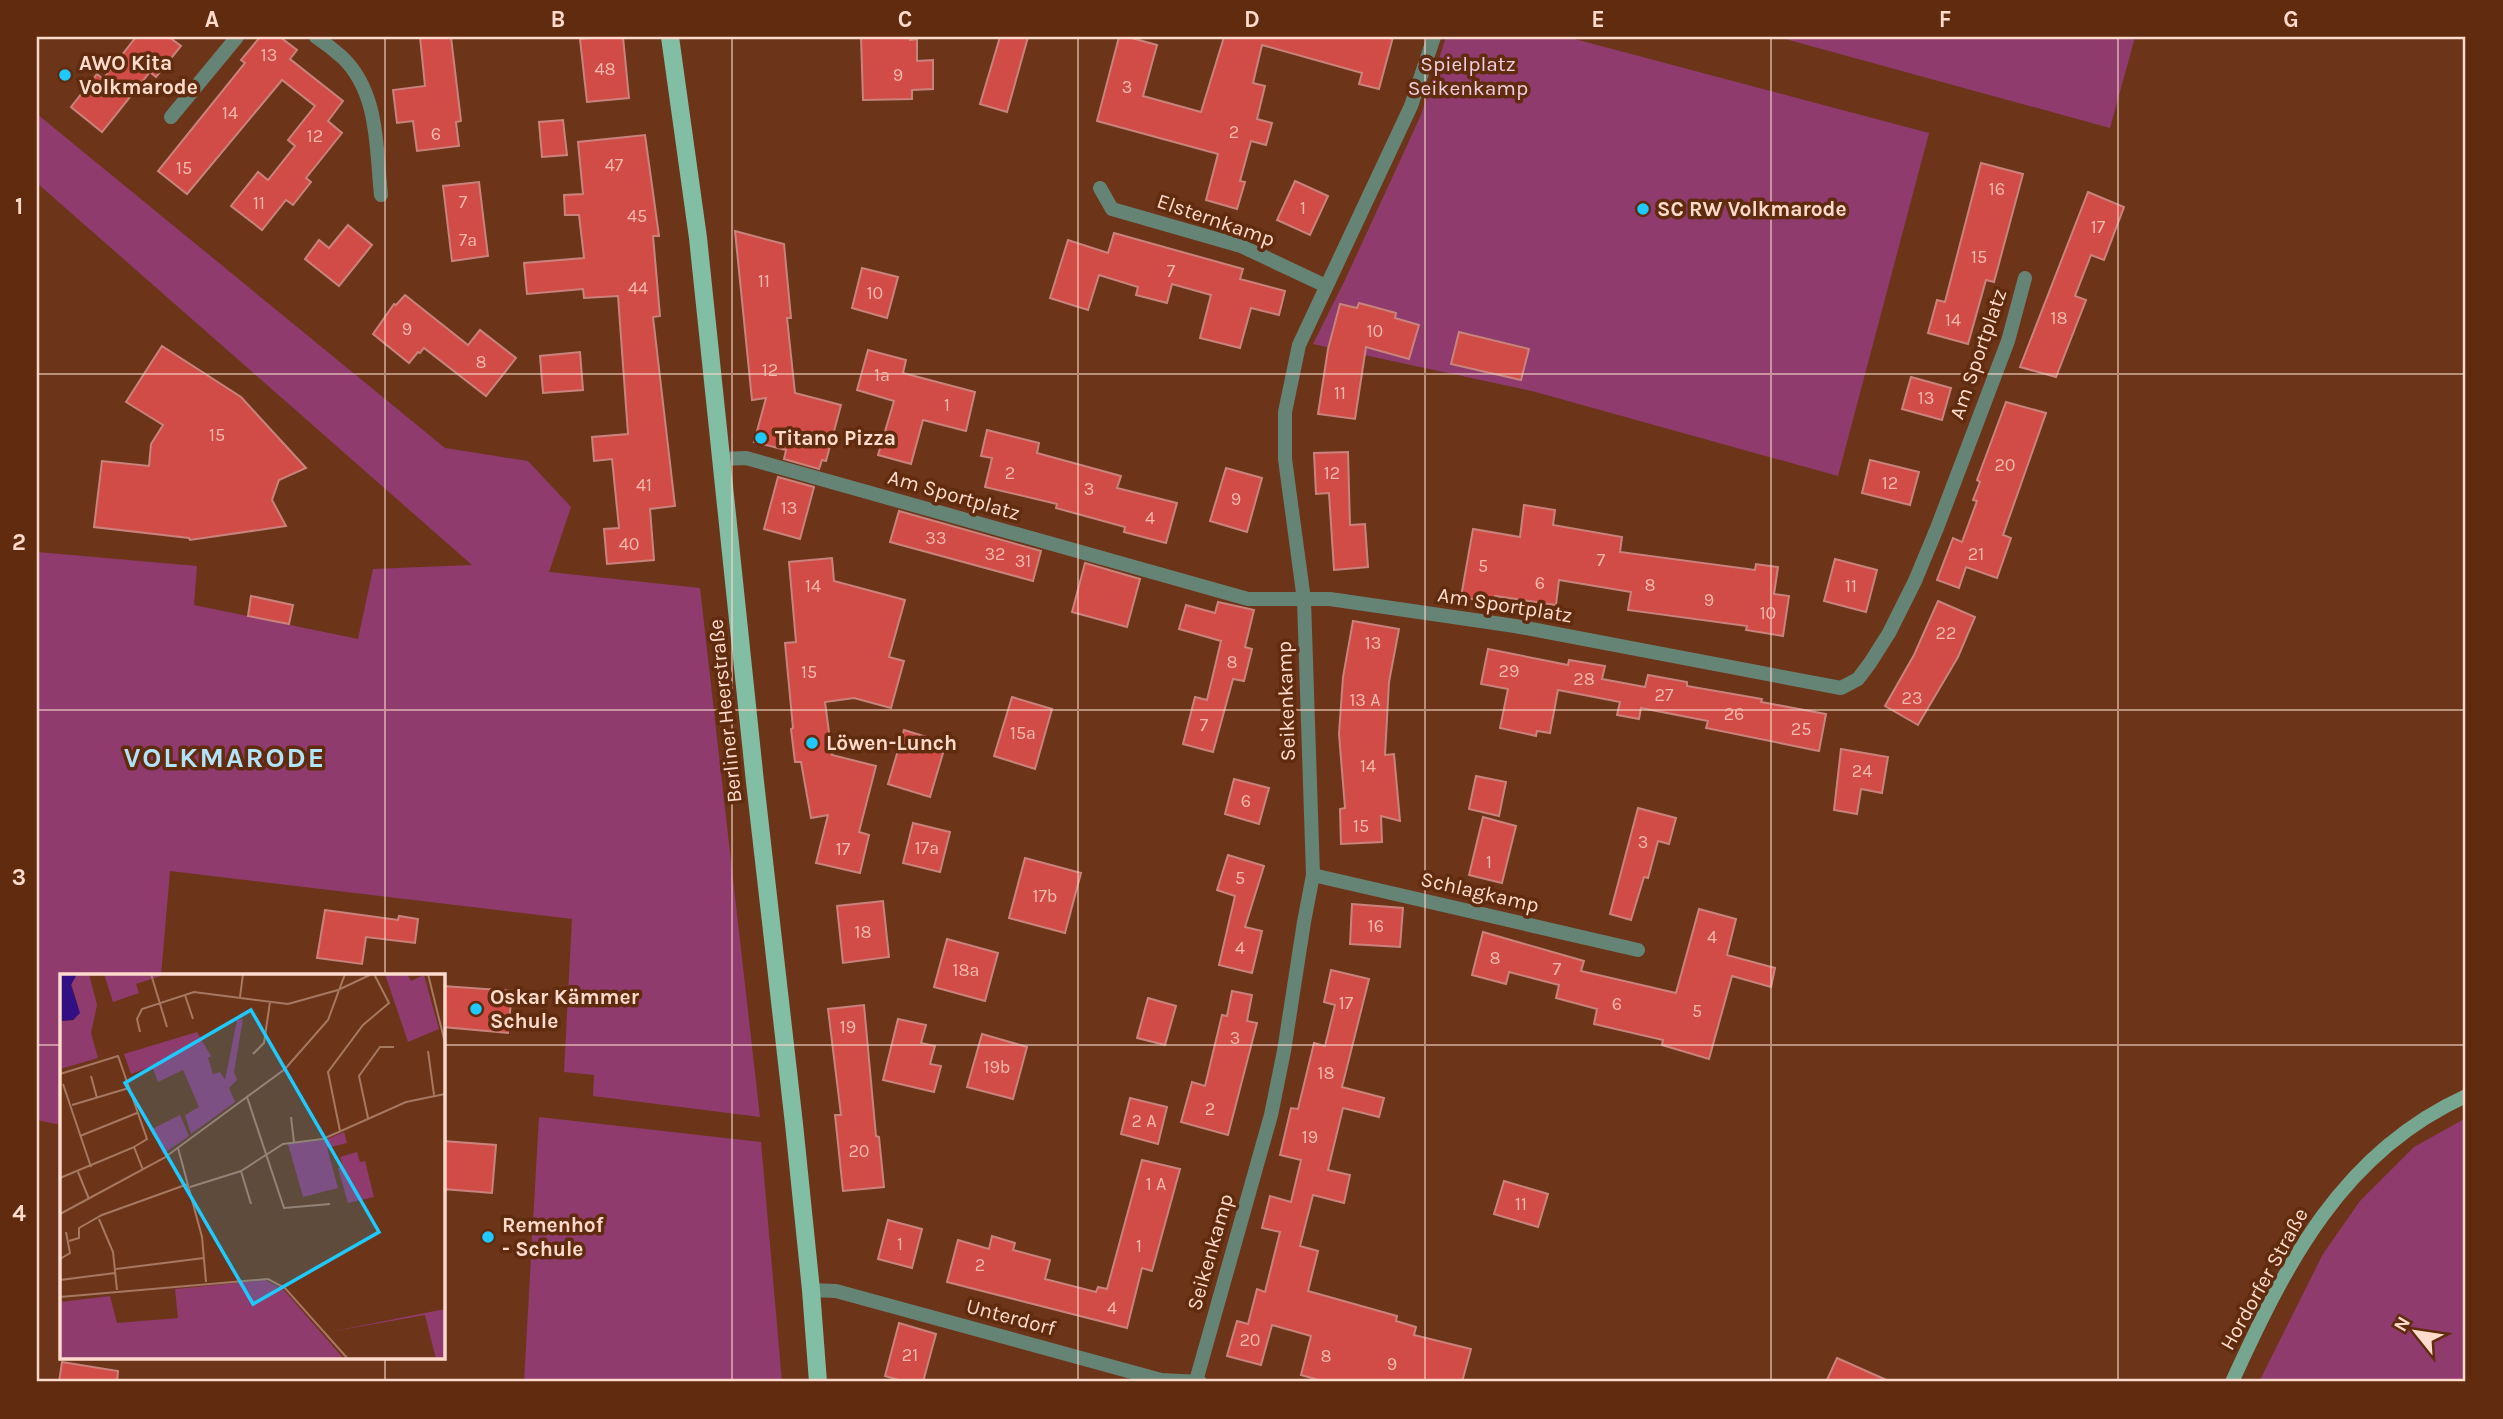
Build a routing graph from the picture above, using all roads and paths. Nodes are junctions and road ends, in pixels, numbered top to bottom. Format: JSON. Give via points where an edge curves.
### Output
{"nodes":[{"id":1,"x":237,"y":37,"type":"edge"},
{"id":2,"x":316,"y":37,"type":"edge"},
{"id":3,"x":670,"y":37,"type":"edge"},
{"id":4,"x":1434,"y":37,"type":"edge"},
{"id":5,"x":171,"y":117,"type":"dead end"},
{"id":6,"x":1100,"y":188,"type":"dead end"},
{"id":7,"x":381,"y":195,"type":"dead end"},
{"id":8,"x":2025,"y":278,"type":"dead end"},
{"id":9,"x":1326,"y":286,"type":"junction"},
{"id":10,"x":721,"y":459,"type":"junction"},
{"id":11,"x":1304,"y":600,"type":"junction"},
{"id":12,"x":1313,"y":875,"type":"junction"},
{"id":13,"x":1638,"y":950,"type":"dead end"},
{"id":14,"x":2466,"y":1096,"type":"edge"},
{"id":15,"x":811,"y":1290,"type":"junction"},
{"id":16,"x":1161,"y":1381,"type":"edge"},
{"id":17,"x":818,"y":1382,"type":"edge"},
{"id":18,"x":1198,"y":1382,"type":"edge"},
{"id":19,"x":2232,"y":1382,"type":"edge"}],
"edges":[{"from":1,"to":5,"type":"street"},
{"from":2,"to":7,"type":"street","via":[[343,57],[369,96]]},
{"from":3,"to":10,"type":"main road","name":"Berliner Heerstraße","via":[[698,237]]},
{"from":4,"to":9,"type":"street","name":"Seikenkamp","via":[[1411,106]]},
{"from":6,"to":9,"type":"street","name":"Elsternkamp","via":[[1112,209],[1241,246]]},
{"from":8,"to":11,"type":"street","name":"Am Sportplatz","via":[[2008,341],[1915,581],[1870,663],[1858,679],[1841,688],[1515,626],[1330,599]]},
{"from":9,"to":11,"type":"street","name":"Seikenkamp","via":[[1299,345],[1285,412],[1285,459]]},
{"from":10,"to":11,"type":"street","name":"Am Sportplatz","via":[[746,458],[1248,599]]},
{"from":10,"to":15,"type":"main road","name":"Berliner Heerstraße"},
{"from":11,"to":12,"type":"street","name":"Seikenkamp"},
{"from":12,"to":13,"type":"street","name":"Schlagkamp"},
{"from":12,"to":18,"type":"street","name":"Seikenkamp","via":[[1270,1115]]},
{"from":14,"to":19,"type":"main road","name":"Hordorfer Straße","via":[[2413,1124],[2333,1199],[2285,1275]]},
{"from":15,"to":16,"type":"street","name":"Unterdorf","via":[[836,1291]]},
{"from":15,"to":17,"type":"main road","name":"Berliner Heerstraße"},
{"from":16,"to":18,"type":"street","name":"Unterdorf"}]}
